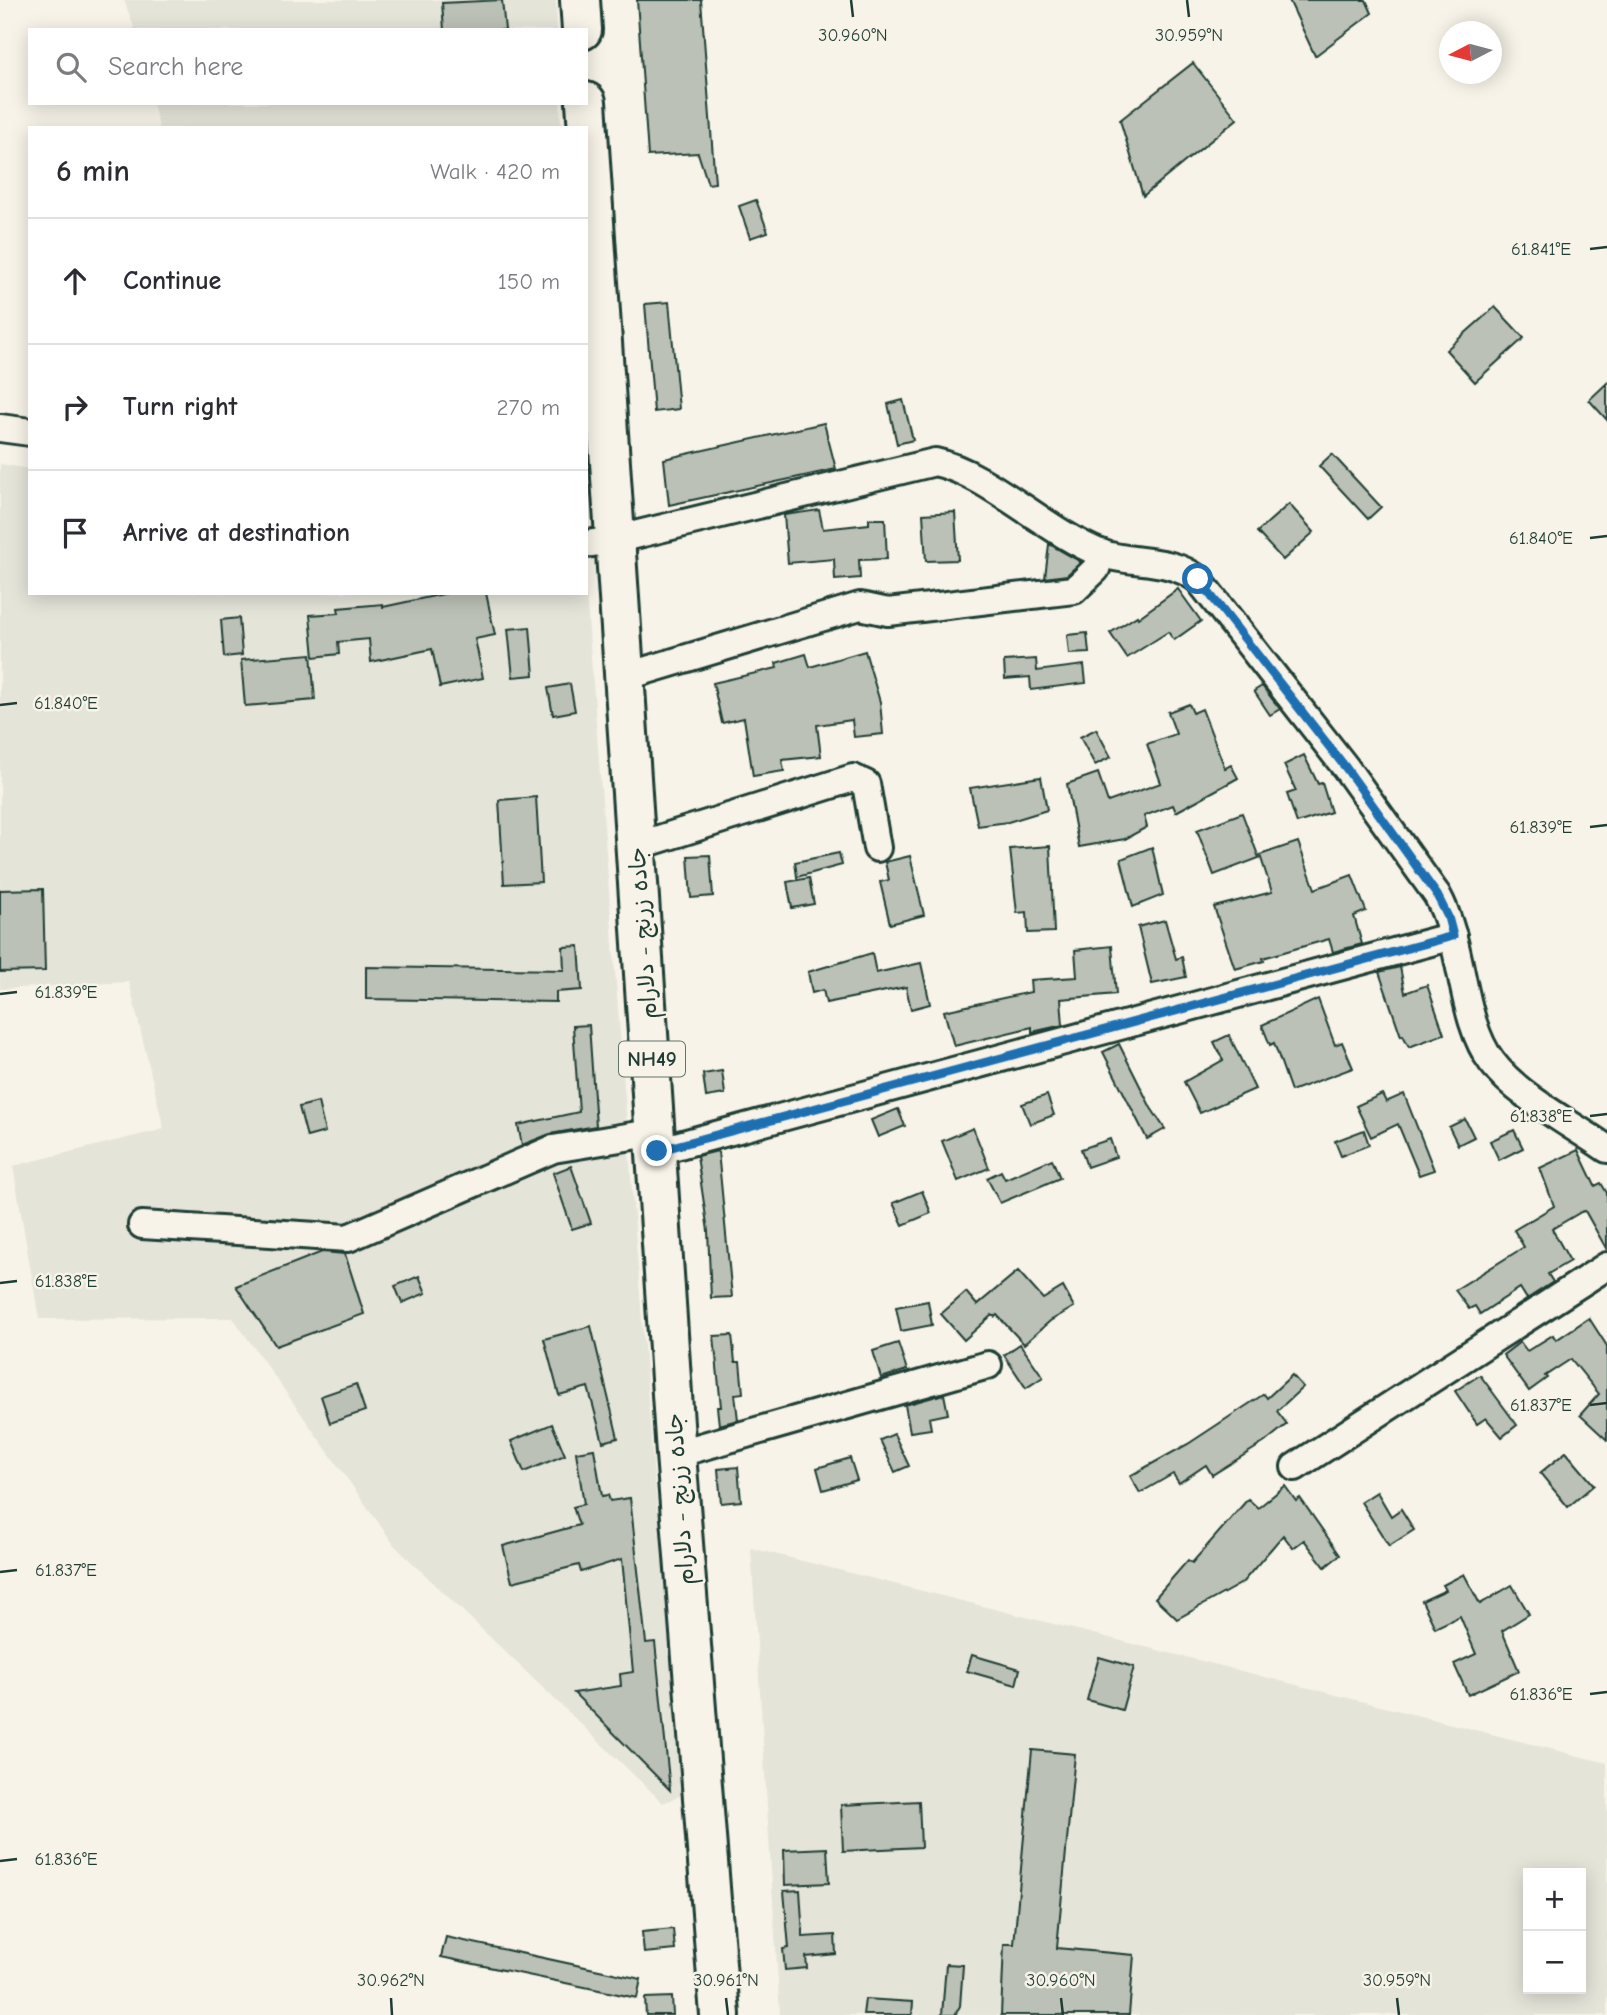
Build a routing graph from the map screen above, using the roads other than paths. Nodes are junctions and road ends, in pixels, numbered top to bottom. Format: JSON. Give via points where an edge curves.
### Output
{"nodes":[{"id":1,"x":580,"y":0,"type":"edge"},
{"id":2,"x":582,"y":28,"type":"edge"},
{"id":3,"x":586,"y":105,"type":"edge"},
{"id":4,"x":587,"y":126,"type":"edge"},
{"id":5,"x":588,"y":165,"type":"edge"},
{"id":6,"x":0,"y":428,"type":"edge"},
{"id":7,"x":28,"y":432,"type":"edge"},
{"id":8,"x":600,"y":542,"type":"edge"},
{"id":9,"x":1101,"y":553,"type":"junction"},
{"id":10,"x":624,"y":677,"type":"junction"},
{"id":11,"x":637,"y":846,"type":"junction"},
{"id":12,"x":877,"y":848,"type":"dead end"},
{"id":13,"x":1453,"y":936,"type":"junction"},
{"id":14,"x":657,"y":1141,"type":"junction"},
{"id":15,"x":1607,"y":1149,"type":"edge"},
{"id":16,"x":142,"y":1225,"type":"dead end"},
{"id":17,"x":1607,"y":1266,"type":"edge"},
{"id":18,"x":988,"y":1365,"type":"dead end"},
{"id":19,"x":676,"y":1454,"type":"junction"},
{"id":20,"x":1295,"y":1467,"type":"dead end"},
{"id":21,"x":720,"y":2015,"type":"edge"}],
"edges":[{"from":1,"to":2,"type":"highway"},
{"from":3,"to":4,"type":"highway","name":"جاده زرنج - دلارام","number":"NH49"},
{"from":5,"to":8,"type":"highway","name":"جاده زرنج - دلارام","number":"NH49"},
{"from":6,"to":7,"type":"street"},
{"from":8,"to":9,"type":"street","via":[[935,462],[963,472]]},
{"from":8,"to":10,"type":"highway","name":"جاده زرنج - دلارام","number":"NH49"},
{"from":9,"to":10,"type":"street","via":[[1096,569],[1074,590],[888,612],[860,606]]},
{"from":9,"to":13,"type":"street","via":[[1178,567],[1198,579],[1346,768],[1437,895]]},
{"from":10,"to":11,"type":"highway","name":"جاده زرنج - دلارام","number":"NH49"},
{"from":11,"to":12,"type":"street","via":[[853,778],[866,784]]},
{"from":11,"to":14,"type":"highway","name":"جاده زرنج - دلارام","number":"NH49"},
{"from":13,"to":14,"type":"street"},
{"from":13,"to":15,"type":"street","via":[[1477,1030],[1490,1060],[1506,1079]]},
{"from":14,"to":16,"type":"street","via":[[553,1149],[348,1238]]},
{"from":14,"to":19,"type":"highway","name":"جاده زرنج - دلارام","number":"NH49"},
{"from":17,"to":20,"type":"street"},
{"from":18,"to":19,"type":"street"},
{"from":19,"to":21,"type":"highway","name":"جاده زرنج - دلارام","number":"NH49"}]}
